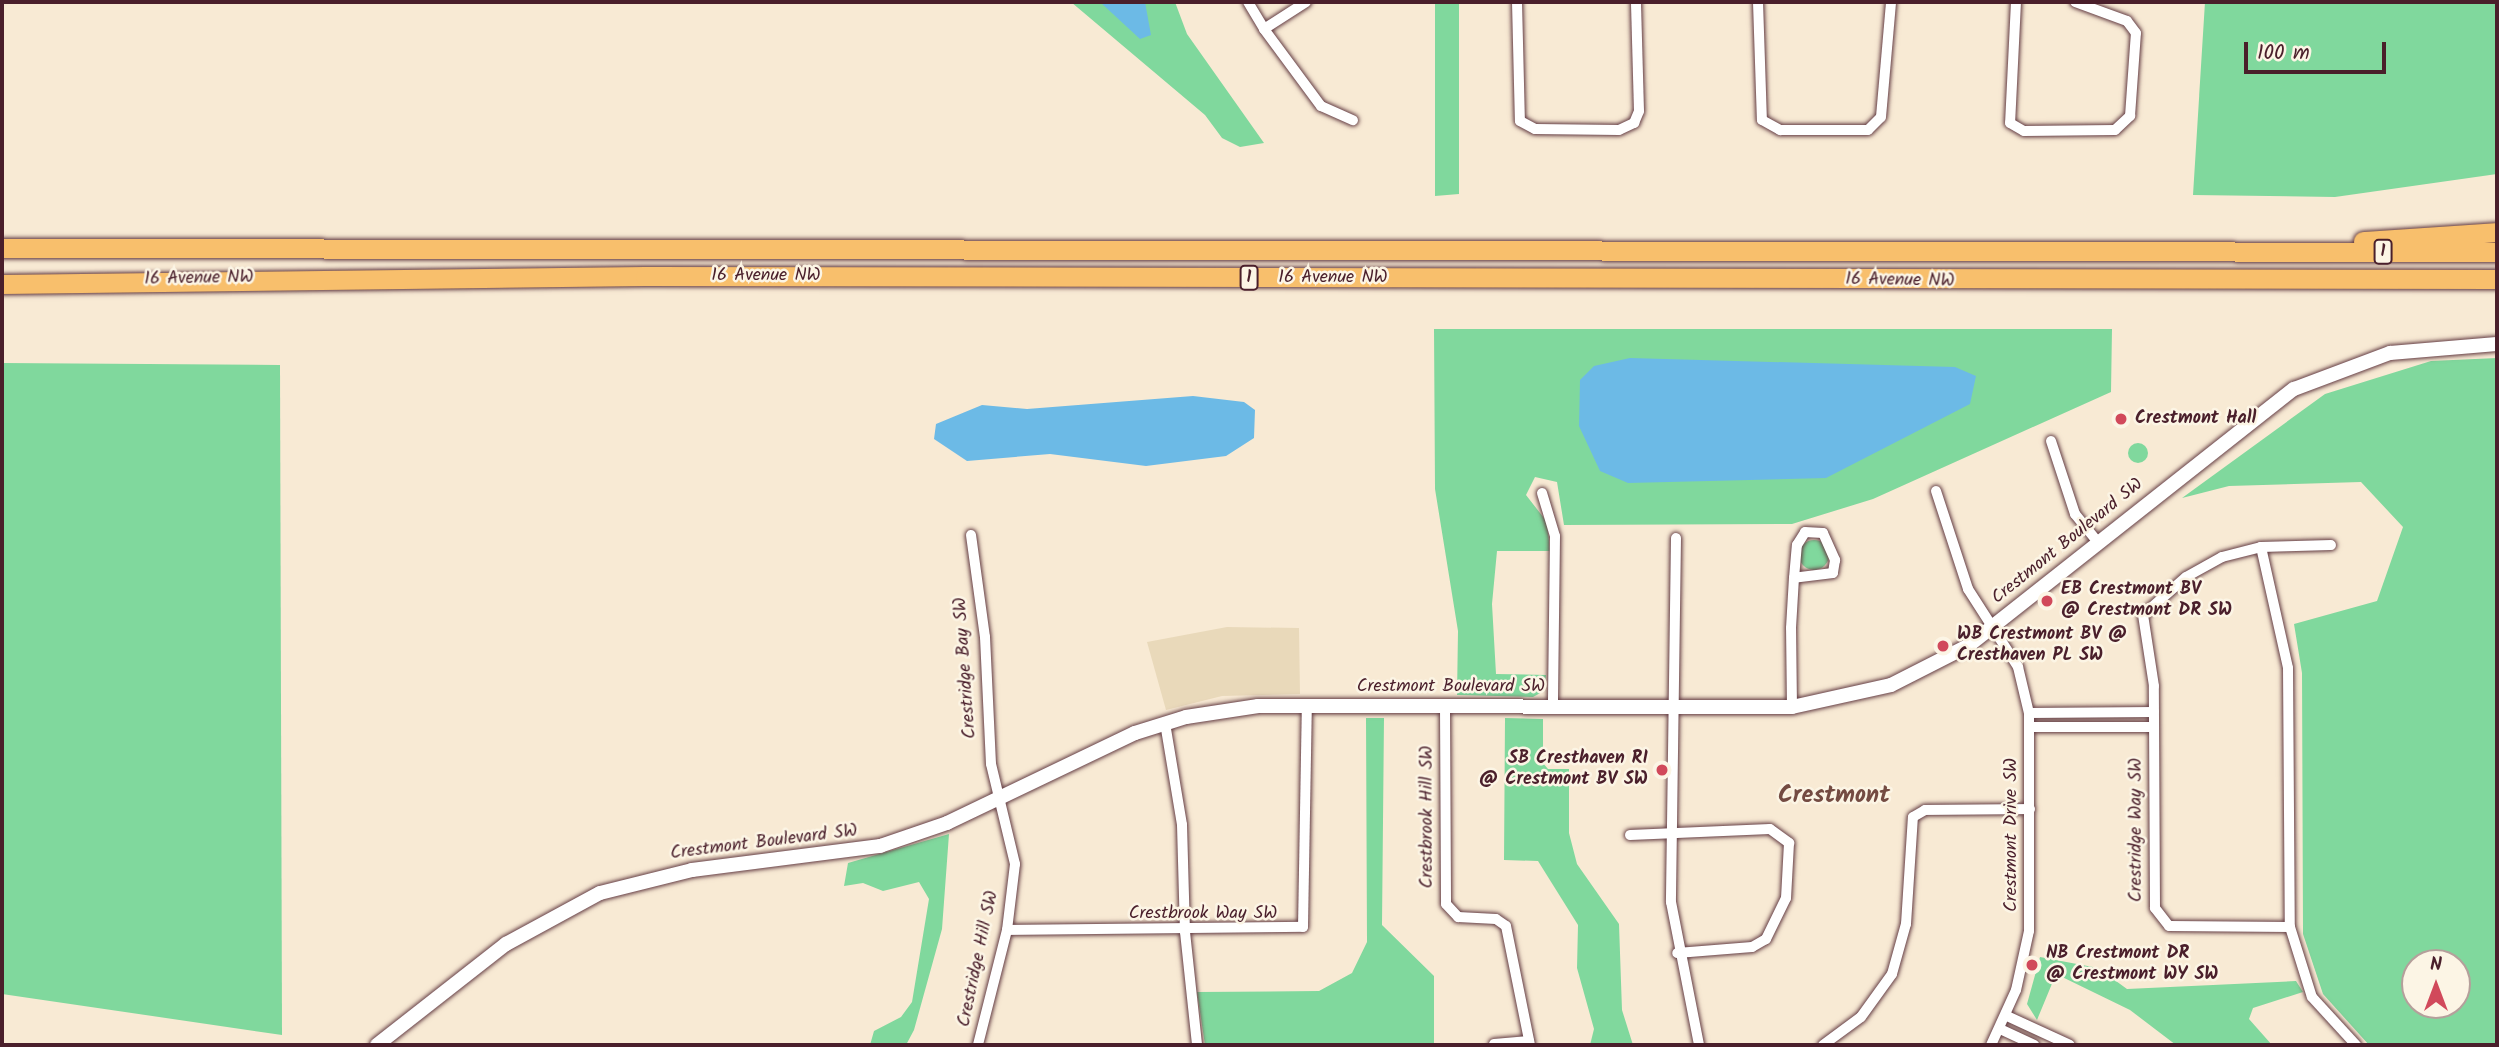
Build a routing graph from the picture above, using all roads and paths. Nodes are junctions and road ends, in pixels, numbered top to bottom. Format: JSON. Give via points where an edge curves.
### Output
{"nodes":[{"id":1,"x":1248,"y":2,"type":"edge"},
{"id":2,"x":1306,"y":2,"type":"edge"},
{"id":3,"x":1517,"y":2,"type":"edge"},
{"id":4,"x":1636,"y":2,"type":"edge"},
{"id":5,"x":1758,"y":2,"type":"edge"},
{"id":6,"x":1891,"y":2,"type":"edge"},
{"id":7,"x":2016,"y":2,"type":"edge"},
{"id":8,"x":2075,"y":2,"type":"edge"},
{"id":9,"x":1264,"y":29,"type":"junction"},
{"id":10,"x":1353,"y":120,"type":"dead end"},
{"id":11,"x":2497,"y":232,"type":"edge"},
{"id":12,"x":2,"y":248,"type":"edge"},
{"id":13,"x":2268,"y":251,"type":"junction"},
{"id":14,"x":2497,"y":252,"type":"edge"},
{"id":15,"x":2497,"y":279,"type":"edge"},
{"id":16,"x":2,"y":284,"type":"edge"},
{"id":17,"x":2497,"y":344,"type":"edge"},
{"id":18,"x":2051,"y":440,"type":"dead end"},
{"id":19,"x":1936,"y":491,"type":"dead end"},
{"id":20,"x":1542,"y":492,"type":"dead end"},
{"id":21,"x":971,"y":535,"type":"dead end"},
{"id":22,"x":1676,"y":538,"type":"dead end"},
{"id":23,"x":2098,"y":542,"type":"junction"},
{"id":24,"x":2331,"y":545,"type":"dead end"},
{"id":25,"x":2260,"y":547,"type":"junction"},
{"id":26,"x":1794,"y":578,"type":"junction"},
{"id":27,"x":1992,"y":628,"type":"junction"},
{"id":28,"x":1307,"y":706,"type":"junction"},
{"id":29,"x":1445,"y":707,"type":"junction"},
{"id":30,"x":1553,"y":707,"type":"junction"},
{"id":31,"x":1670,"y":707,"type":"junction"},
{"id":32,"x":1791,"y":707,"type":"junction"},
{"id":33,"x":2154,"y":712,"type":"junction"},
{"id":34,"x":2029,"y":713,"type":"junction"},
{"id":35,"x":1165,"y":723,"type":"junction"},
{"id":36,"x":2029,"y":727,"type":"junction"},
{"id":37,"x":2154,"y":727,"type":"junction"},
{"id":38,"x":999,"y":798,"type":"junction"},
{"id":39,"x":2030,"y":809,"type":"junction"},
{"id":40,"x":1670,"y":830,"type":"junction"},
{"id":41,"x":1630,"y":835,"type":"dead end"},
{"id":42,"x":2290,"y":927,"type":"junction"},
{"id":43,"x":1007,"y":930,"type":"junction"},
{"id":44,"x":1185,"y":932,"type":"junction"},
{"id":45,"x":1677,"y":953,"type":"junction"},
{"id":46,"x":2007,"y":1016,"type":"junction"},
{"id":47,"x":2000,"y":1029,"type":"junction"},
{"id":48,"x":1530,"y":1043,"type":"edge"},
{"id":49,"x":1494,"y":1044,"type":"edge"},
{"id":50,"x":377,"y":1045,"type":"edge"},
{"id":51,"x":980,"y":1045,"type":"edge"},
{"id":52,"x":1197,"y":1045,"type":"edge"},
{"id":53,"x":1699,"y":1045,"type":"edge"},
{"id":54,"x":1823,"y":1045,"type":"edge"},
{"id":55,"x":1991,"y":1045,"type":"edge"},
{"id":56,"x":2034,"y":1045,"type":"edge"},
{"id":57,"x":2070,"y":1045,"type":"edge"},
{"id":58,"x":2356,"y":1045,"type":"edge"}],
"edges":[{"from":1,"to":9,"type":"street"},
{"from":2,"to":9,"type":"street"},
{"from":3,"to":4,"type":"street","via":[[1520,121],[1535,129],[1619,130],[1634,123],[1639,111]]},
{"from":5,"to":6,"type":"street","via":[[1762,120],[1774,129],[1846,130],[1868,130],[1881,117]]},
{"from":7,"to":8,"type":"street","via":[[2010,123],[2024,131],[2115,130],[2130,116],[2136,33],[2127,21]]},
{"from":9,"to":10,"type":"street","via":[[1321,106]]},
{"from":11,"to":13,"type":"highway"},
{"from":12,"to":13,"type":"highway","name":"16 Avenue NW","number":"1"},
{"from":13,"to":14,"type":"highway","name":"16 Avenue NW","number":"1"},
{"from":15,"to":16,"type":"highway","name":"16 Avenue NW","number":"1","via":[[645,276]]},
{"from":17,"to":23,"type":"street","name":"Crestmont Boulevard SW","via":[[2389,353],[2308,382]]},
{"from":18,"to":23,"type":"street","via":[[2075,514]]},
{"from":19,"to":27,"type":"street","name":"Crestmont Drive SW","via":[[1959,566]]},
{"from":20,"to":30,"type":"street","via":[[1555,536]]},
{"from":21,"to":38,"type":"street","name":"Crestridge Bay SW"},
{"from":22,"to":31,"type":"street"},
{"from":23,"to":27,"type":"street","name":"Crestmont Boulevard SW"},
{"from":24,"to":25,"type":"street"},
{"from":25,"to":33,"type":"street","name":"Crestridge Way SW","via":[[2200,568],[2145,611]]},
{"from":25,"to":42,"type":"street","via":[[2288,668]]},
{"from":26,"to":26,"type":"street","via":[[1833,573],[1828,538],[1820,531],[1800,537]]},
{"from":26,"to":32,"type":"street"},
{"from":27,"to":32,"type":"street","name":"Crestmont Boulevard SW","via":[[1910,678]]},
{"from":27,"to":34,"type":"street","name":"Crestmont Drive SW","via":[[2018,667]]},
{"from":28,"to":29,"type":"street","name":"Crestmont Boulevard SW"},
{"from":28,"to":35,"type":"street","name":"Crestmont Boulevard SW","via":[[1229,709]]},
{"from":28,"to":44,"type":"street","name":"Crestbrook Way SW","via":[[1303,927]]},
{"from":29,"to":30,"type":"street","name":"Crestmont Boulevard SW"},
{"from":29,"to":48,"type":"street","name":"Crestbrook Hill SW","via":[[1446,904],[1458,917],[1496,919],[1506,926]]},
{"from":30,"to":31,"type":"street","name":"Crestmont Boulevard SW"},
{"from":31,"to":32,"type":"street","name":"Crestmont Boulevard SW"},
{"from":31,"to":40,"type":"street"},
{"from":33,"to":34,"type":"street"},
{"from":33,"to":37,"type":"street","name":"Crestridge Way SW"},
{"from":34,"to":36,"type":"street","name":"Crestmont Drive SW"},
{"from":35,"to":38,"type":"street","name":"Crestmont Boulevard SW"},
{"from":35,"to":44,"type":"street","via":[[1182,825]]},
{"from":36,"to":37,"type":"street"},
{"from":36,"to":39,"type":"street","name":"Crestmont Drive SW"},
{"from":37,"to":42,"type":"street","name":"Crestridge Way SW","via":[[2158,918],[2172,927]]},
{"from":38,"to":43,"type":"street","name":"Crestridge Hill SW","via":[[1014,864]]},
{"from":38,"to":50,"type":"street","name":"Crestmont Boulevard SW","via":[[880,846],[692,870],[600,893],[506,943]]},
{"from":39,"to":46,"type":"street","name":"Crestmont Drive SW","via":[[2029,931]]},
{"from":39,"to":54,"type":"street","via":[[1925,810],[1913,817],[1906,924],[1892,974],[1861,1017]]},
{"from":40,"to":41,"type":"street"},
{"from":40,"to":45,"type":"street"},
{"from":40,"to":45,"type":"street","via":[[1776,830],[1790,848],[1786,898],[1766,939],[1752,947]]},
{"from":42,"to":58,"type":"street","via":[[2312,997]]},
{"from":43,"to":44,"type":"street","name":"Crestbrook Way SW"},
{"from":43,"to":51,"type":"street","name":"Crestridge Hill SW"},
{"from":44,"to":52,"type":"street"},
{"from":45,"to":53,"type":"street"},
{"from":46,"to":47,"type":"street","name":"Crestmont Drive SW"},
{"from":46,"to":57,"type":"street"},
{"from":47,"to":55,"type":"street","name":"Crestmont Drive SW"},
{"from":47,"to":56,"type":"street"},
{"from":48,"to":49,"type":"street"}]}
